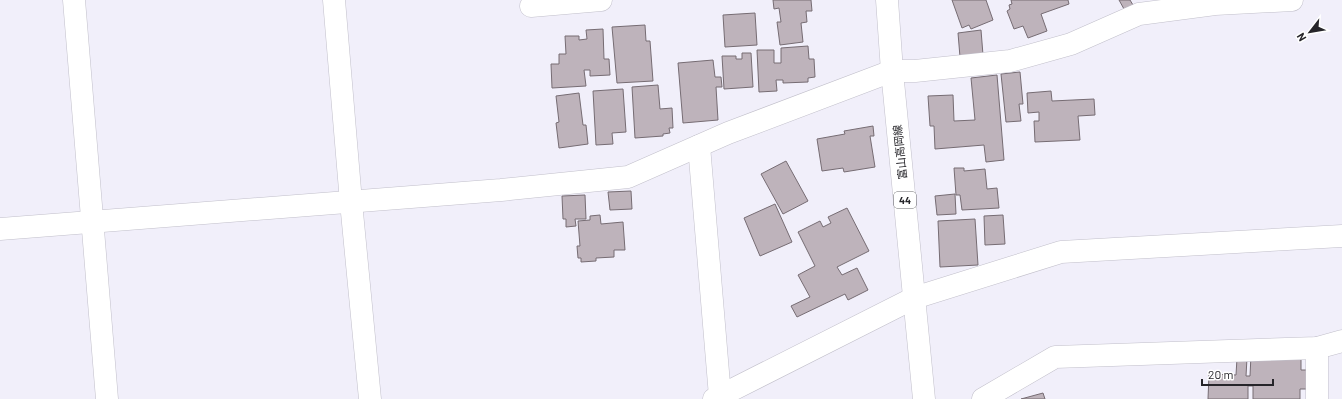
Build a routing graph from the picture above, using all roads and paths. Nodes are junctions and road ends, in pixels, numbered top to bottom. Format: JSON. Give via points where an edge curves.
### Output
{"nodes":[{"id":1,"x":74,"y":0,"type":"edge"},
{"id":2,"x":334,"y":0,"type":"edge"},
{"id":3,"x":601,"y":0,"type":"edge"},
{"id":4,"x":887,"y":0,"type":"edge"},
{"id":5,"x":1292,"y":0,"type":"edge"},
{"id":6,"x":531,"y":6,"type":"dead end"},
{"id":7,"x":892,"y":71,"type":"junction"},
{"id":8,"x":698,"y":146,"type":"junction"},
{"id":9,"x":351,"y":202,"type":"junction"},
{"id":10,"x":92,"y":221,"type":"junction"},
{"id":11,"x":0,"y":229,"type":"edge"},
{"id":12,"x":1342,"y":236,"type":"edge"},
{"id":13,"x":914,"y":298,"type":"junction"},
{"id":14,"x":1342,"y":341,"type":"edge"},
{"id":15,"x":1317,"y":348,"type":"junction"},
{"id":16,"x":717,"y":397,"type":"edge"},
{"id":17,"x":107,"y":399,"type":"edge"},
{"id":18,"x":370,"y":399,"type":"edge"},
{"id":19,"x":924,"y":399,"type":"edge"},
{"id":20,"x":983,"y":399,"type":"edge"},
{"id":21,"x":1317,"y":399,"type":"edge"}],
"edges":[{"from":1,"to":10,"type":"street"},
{"from":2,"to":9,"type":"street"},
{"from":3,"to":6,"type":"street"},
{"from":4,"to":7,"type":"street","name":"富山高岡線","number":"44"},
{"from":5,"to":7,"type":"street","via":[[1216,4],[1139,14],[1071,44],[1010,61]]},
{"from":7,"to":8,"type":"street"},
{"from":7,"to":13,"type":"street","name":"富山高岡線","number":"44"},
{"from":8,"to":9,"type":"street","via":[[628,177]]},
{"from":8,"to":16,"type":"street"},
{"from":9,"to":10,"type":"street"},
{"from":9,"to":18,"type":"street"},
{"from":10,"to":11,"type":"street"},
{"from":10,"to":17,"type":"street"},
{"from":12,"to":13,"type":"street","via":[[1061,252]]},
{"from":13,"to":16,"type":"street"},
{"from":13,"to":19,"type":"street","name":"富山高岡線","number":"44"},
{"from":14,"to":15,"type":"street"},
{"from":15,"to":20,"type":"street","via":[[1055,358]]},
{"from":15,"to":21,"type":"street"}]}
